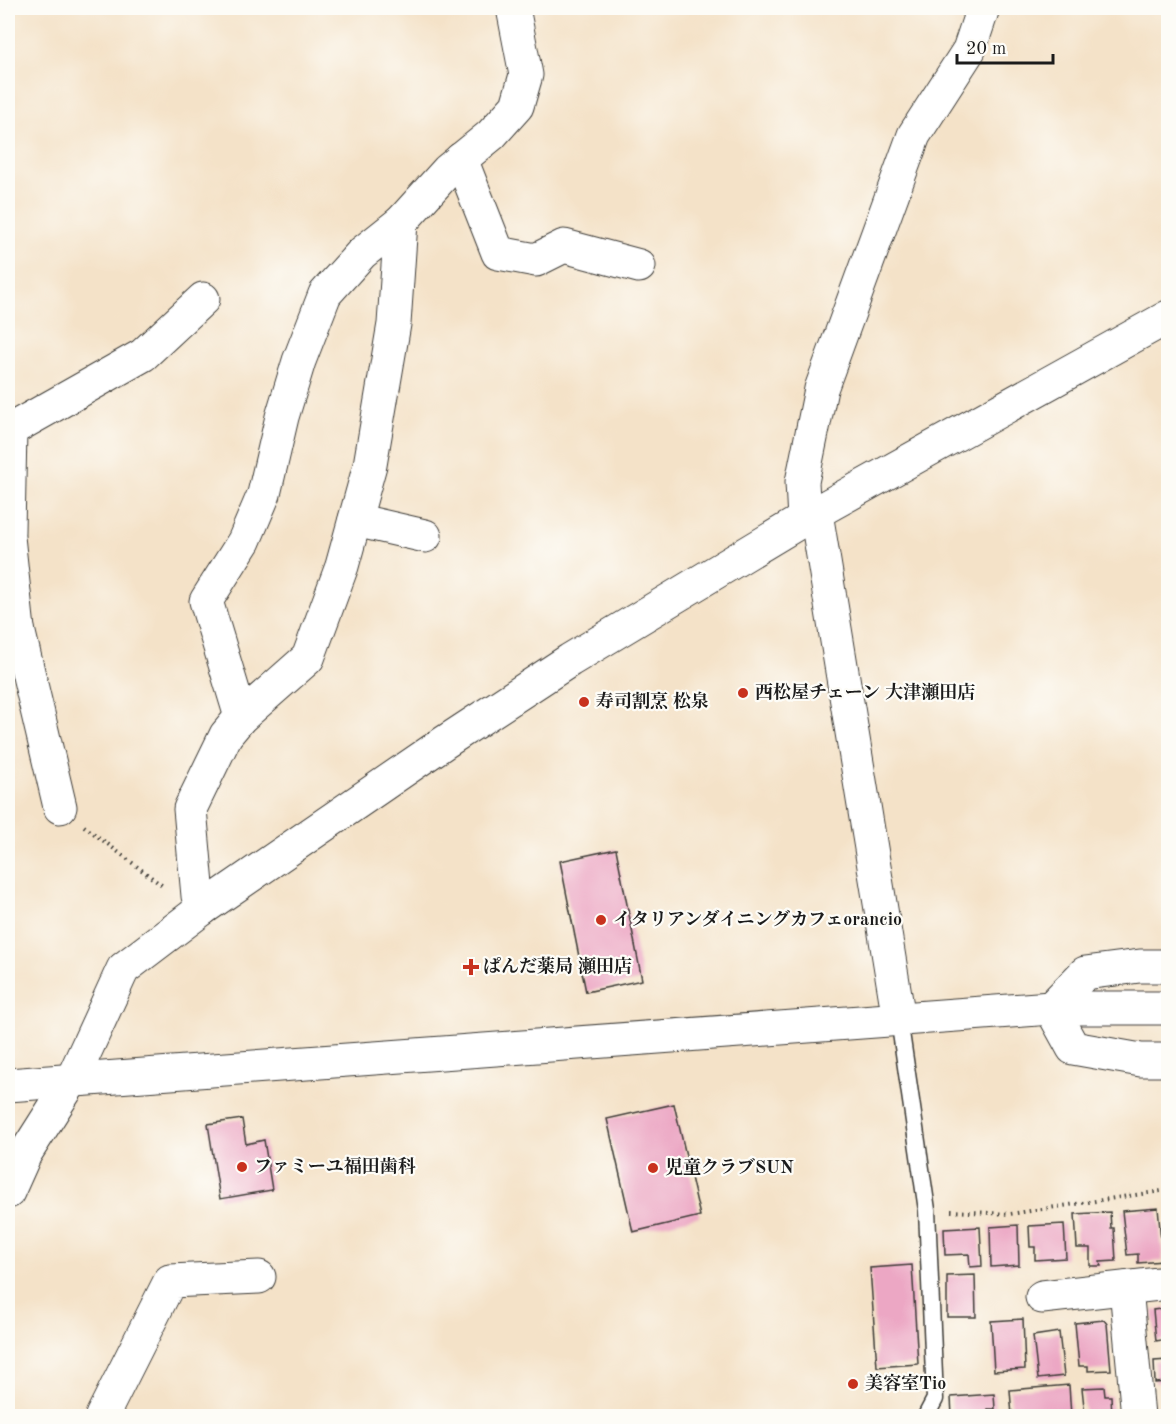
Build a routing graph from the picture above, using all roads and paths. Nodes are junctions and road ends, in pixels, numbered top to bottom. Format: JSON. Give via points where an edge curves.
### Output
{"nodes":[{"id":1,"x":513,"y":8,"type":"edge"},
{"id":2,"x":983,"y":8,"type":"edge"},
{"id":3,"x":461,"y":159,"type":"junction"},
{"id":4,"x":401,"y":222,"type":"junction"},
{"id":5,"x":639,"y":266,"type":"dead end"},
{"id":6,"x":203,"y":299,"type":"dead end"},
{"id":7,"x":1168,"y":317,"type":"edge"},
{"id":8,"x":810,"y":516,"type":"junction"},
{"id":9,"x":355,"y":520,"type":"junction"},
{"id":10,"x":8,"y":532,"type":"edge"},
{"id":11,"x":425,"y":536,"type":"dead end"},
{"id":12,"x":8,"y":537,"type":"edge"},
{"id":13,"x":13,"y":630,"type":"edge"},
{"id":14,"x":241,"y":717,"type":"junction"},
{"id":15,"x":60,"y":807,"type":"joint"},
{"id":16,"x":200,"y":903,"type":"junction"},
{"id":17,"x":1168,"y":966,"type":"edge"},
{"id":18,"x":1051,"y":1008,"type":"junction"},
{"id":19,"x":1168,"y":1008,"type":"edge"},
{"id":20,"x":898,"y":1019,"type":"junction"},
{"id":21,"x":1168,"y":1060,"type":"edge"},
{"id":22,"x":72,"y":1080,"type":"junction"},
{"id":23,"x":8,"y":1085,"type":"edge"},
{"id":24,"x":1168,"y":1190,"type":"edge"},
{"id":25,"x":8,"y":1192,"type":"edge"},
{"id":26,"x":927,"y":1210,"type":"junction"},
{"id":27,"x":260,"y":1277,"type":"dead end"},
{"id":28,"x":1168,"y":1283,"type":"edge"},
{"id":29,"x":1126,"y":1288,"type":"junction"},
{"id":30,"x":1042,"y":1297,"type":"dead end"},
{"id":31,"x":102,"y":1416,"type":"edge"},
{"id":32,"x":926,"y":1416,"type":"edge"},
{"id":33,"x":1138,"y":1416,"type":"edge"}],
"edges":[{"from":1,"to":3,"type":"street","via":[[526,75],[517,106],[491,135]]},
{"from":2,"to":8,"type":"street","via":[[969,50],[914,135],[821,389],[802,482]]},
{"from":3,"to":4,"type":"street"},
{"from":3,"to":5,"type":"street","via":[[498,253],[536,260],[564,246]]},
{"from":4,"to":9,"type":"street","via":[[394,324],[370,465]]},
{"from":4,"to":14,"type":"street","via":[[362,253],[325,294],[299,360],[264,494],[244,541],[206,601]]},
{"from":6,"to":10,"type":"street","via":[[143,355],[10,430]]},
{"from":7,"to":8,"type":"street"},
{"from":8,"to":16,"type":"street","via":[[570,660]]},
{"from":8,"to":20,"type":"street"},
{"from":9,"to":11,"type":"street"},
{"from":9,"to":14,"type":"street","via":[[308,658]]},
{"from":12,"to":13,"type":"street"},
{"from":13,"to":15,"type":"street"},
{"from":14,"to":16,"type":"street","via":[[226,735],[190,809]]},
{"from":15,"to":16,"type":"path","via":[[181,899]]},
{"from":16,"to":22,"type":"street","via":[[123,969]]},
{"from":17,"to":18,"type":"street","via":[[1085,973]]},
{"from":18,"to":19,"type":"street"},
{"from":18,"to":20,"type":"street"},
{"from":18,"to":21,"type":"street","via":[[1073,1048]]},
{"from":20,"to":22,"type":"street"},
{"from":20,"to":26,"type":"lane"},
{"from":22,"to":23,"type":"street"},
{"from":22,"to":25,"type":"street","via":[[26,1154]]},
{"from":24,"to":26,"type":"path","via":[[1010,1214]]},
{"from":26,"to":32,"type":"lane","via":[[935,1399]]},
{"from":27,"to":31,"type":"street","via":[[170,1281]]},
{"from":28,"to":29,"type":"street"},
{"from":29,"to":30,"type":"street"},
{"from":29,"to":33,"type":"street"}]}
